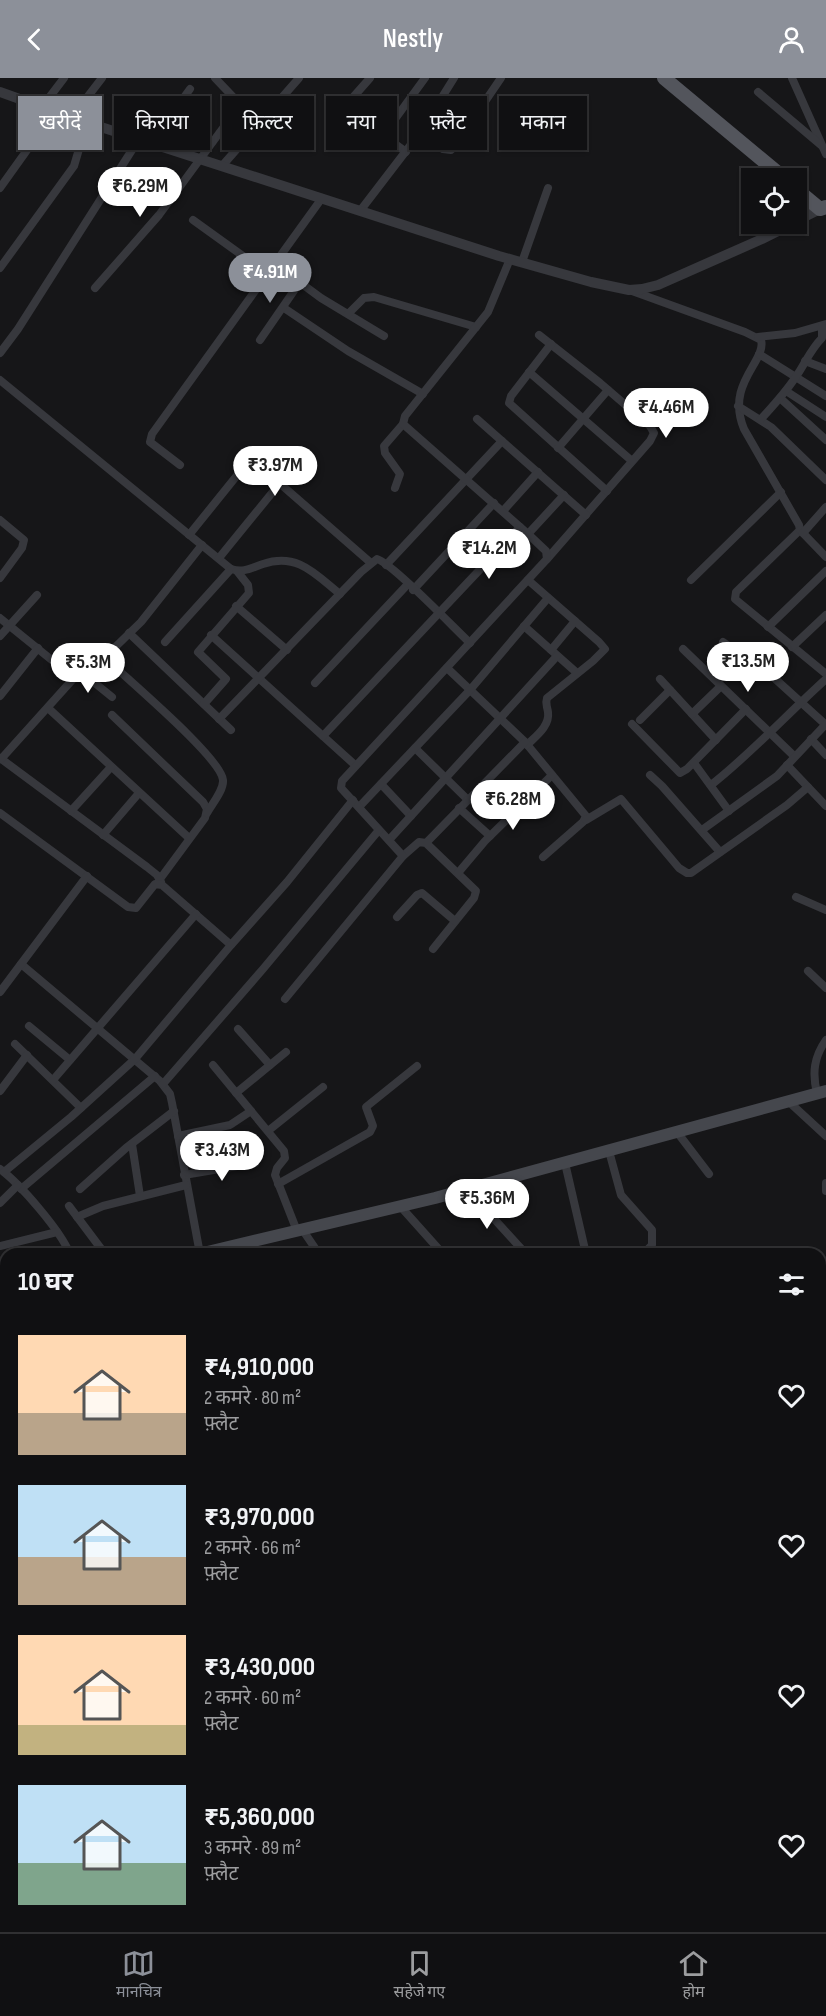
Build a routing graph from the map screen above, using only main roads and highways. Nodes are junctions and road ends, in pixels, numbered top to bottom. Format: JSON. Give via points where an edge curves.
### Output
{"nodes":[{"id":1,"x":664,"y":78,"type":"edge"},
{"id":2,"x":772,"y":168,"type":"edge"},
{"id":3,"x":807,"y":197,"type":"edge"},
{"id":4,"x":823,"y":208,"type":"edge"},
{"id":5,"x":821,"y":1092,"type":"edge"},
{"id":6,"x":224,"y":1248,"type":"edge"}],
"edges":[{"from":1,"to":2,"type":"main road"},
{"from":3,"to":4,"type":"main road"},
{"from":5,"to":6,"type":"main road","via":[[467,1190]]}]}
